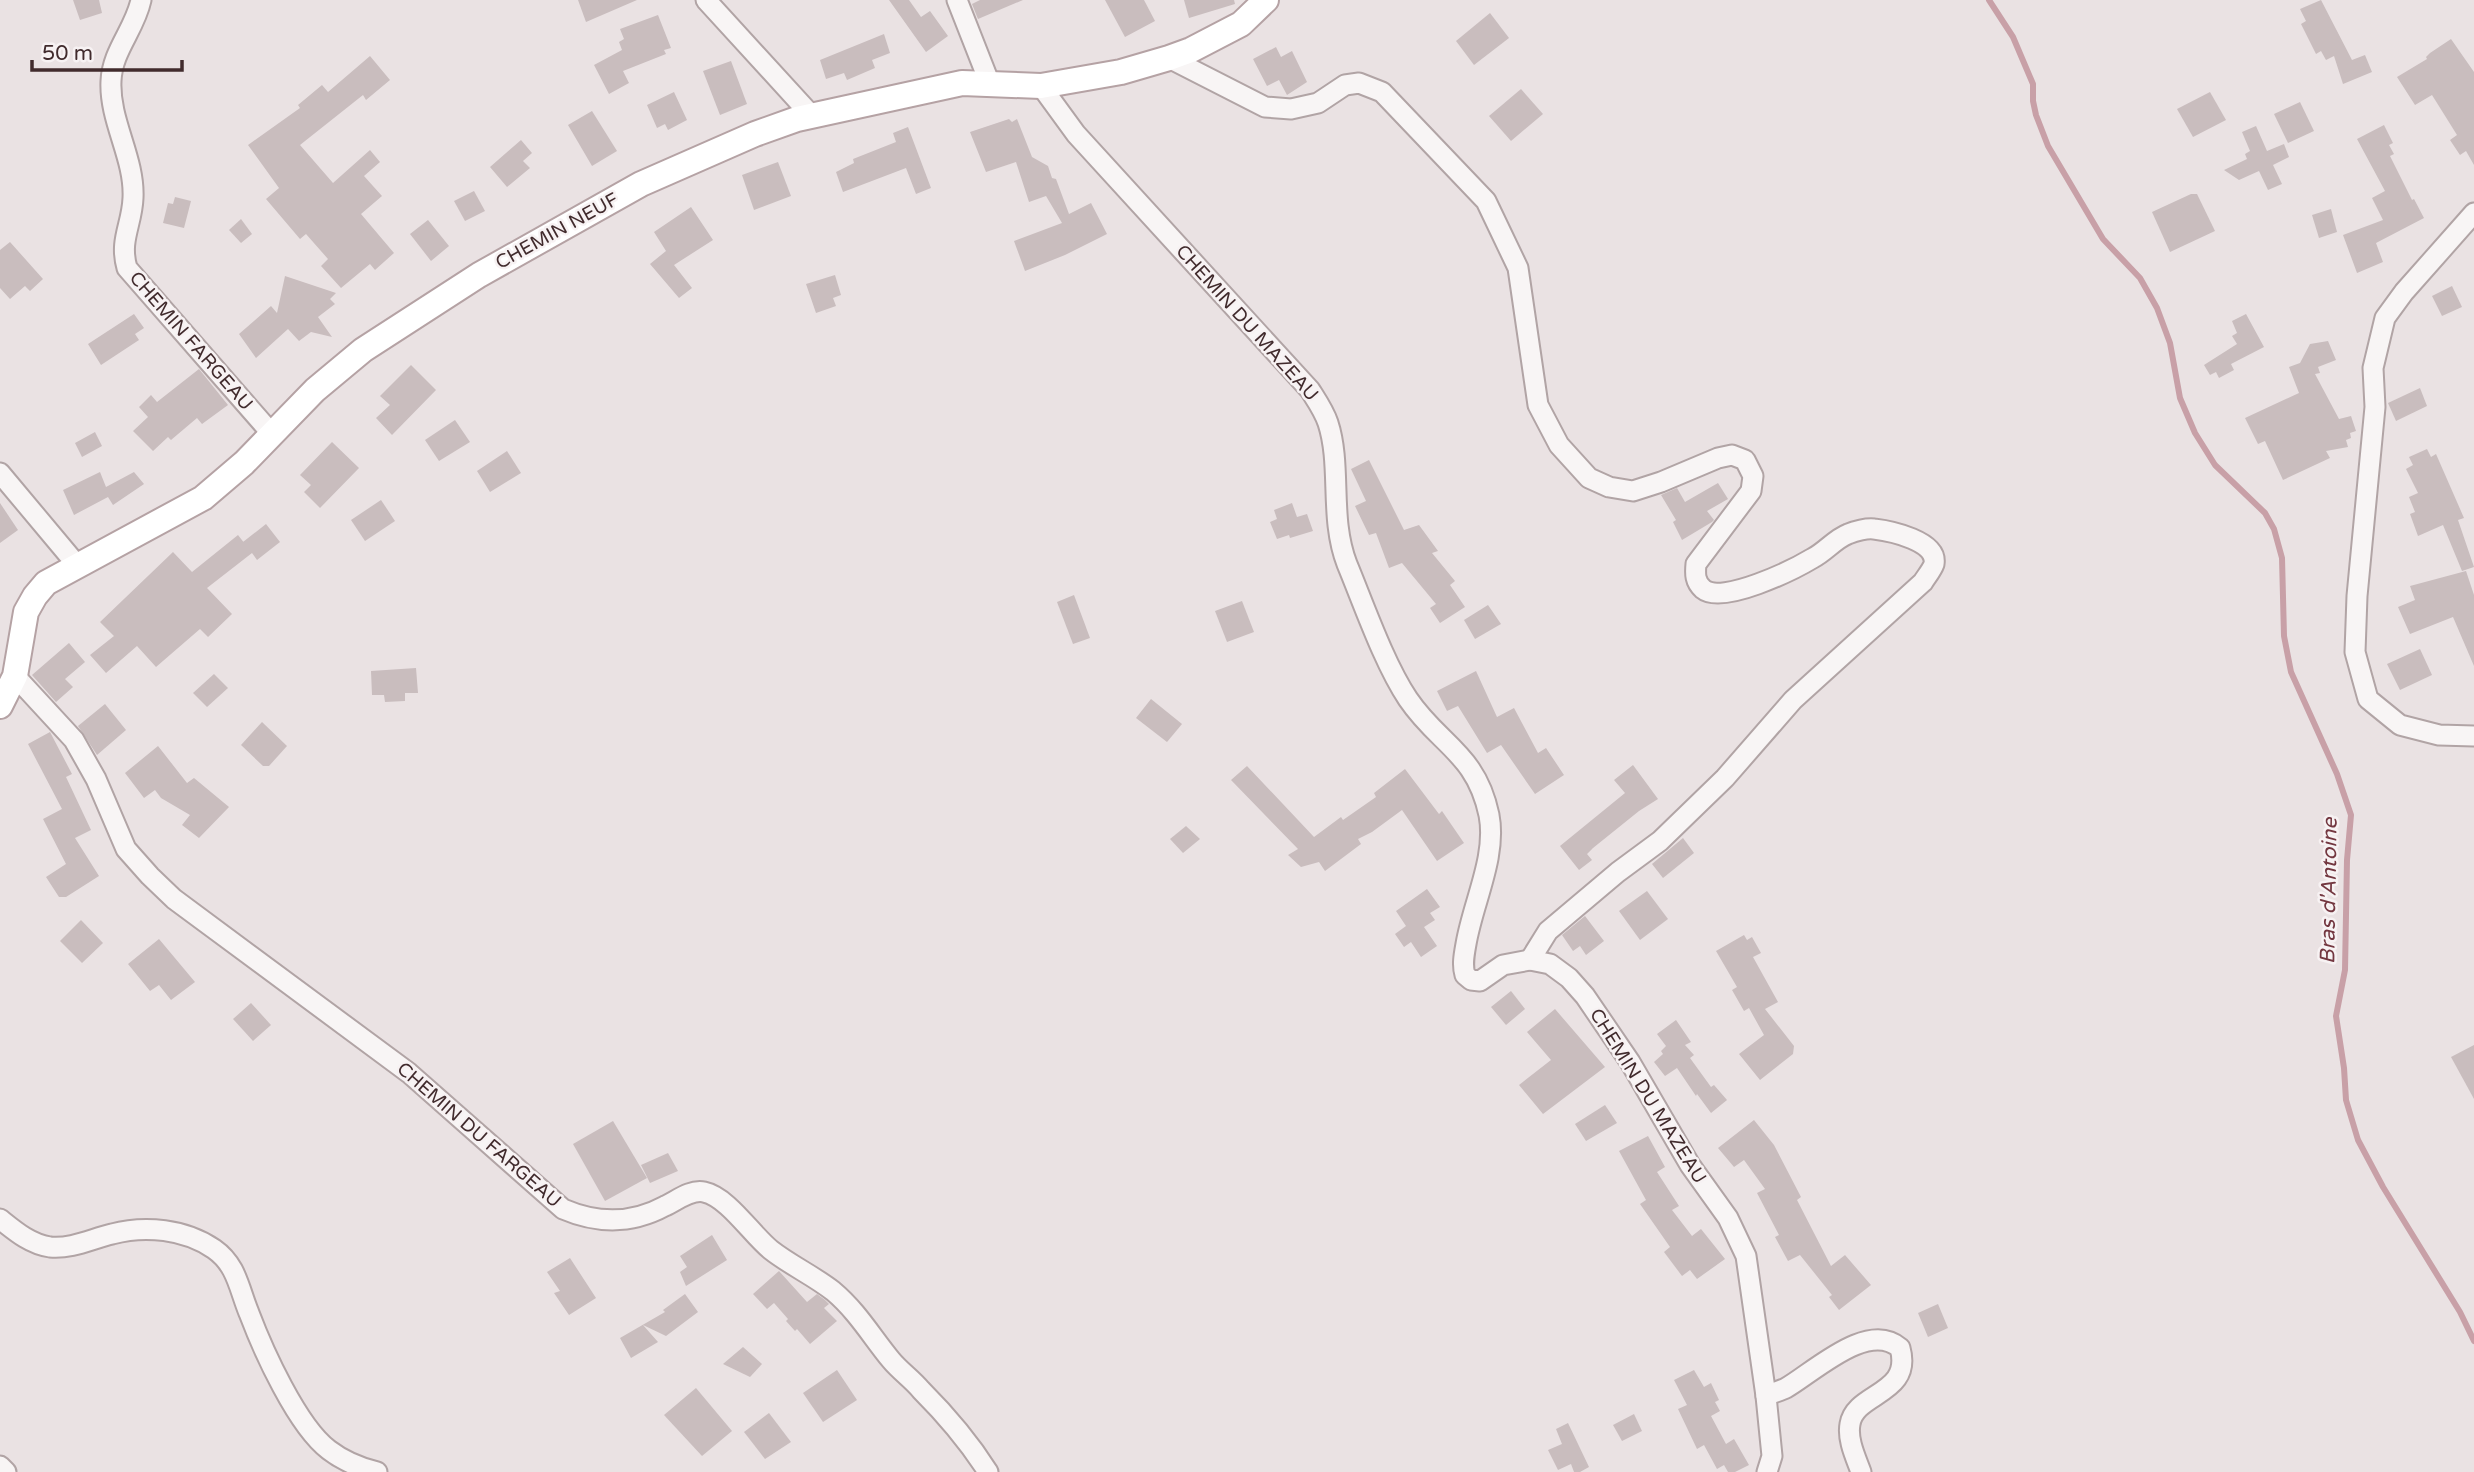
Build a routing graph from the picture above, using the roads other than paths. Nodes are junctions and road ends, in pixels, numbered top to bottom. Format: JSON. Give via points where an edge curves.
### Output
{"nodes":[{"id":1,"x":141,"y":0,"type":"edge"},
{"id":2,"x":706,"y":0,"type":"edge"},
{"id":3,"x":957,"y":0,"type":"edge"},
{"id":4,"x":1266,"y":0,"type":"edge"},
{"id":5,"x":1169,"y":58,"type":"junction"},
{"id":6,"x":990,"y":84,"type":"junction"},
{"id":7,"x":1041,"y":86,"type":"junction"},
{"id":8,"x":812,"y":116,"type":"junction"},
{"id":9,"x":2474,"y":213,"type":"edge"},
{"id":10,"x":272,"y":434,"type":"junction"},
{"id":11,"x":0,"y":473,"type":"edge"},
{"id":12,"x":77,"y":565,"type":"junction"},
{"id":13,"x":15,"y":676,"type":"junction"},
{"id":14,"x":0,"y":706,"type":"edge"},
{"id":15,"x":2474,"y":736,"type":"edge"},
{"id":16,"x":1530,"y":960,"type":"junction"},
{"id":17,"x":0,"y":1219,"type":"edge"},
{"id":18,"x":1766,"y":1396,"type":"junction"},
{"id":19,"x":0,"y":1466,"type":"edge"},
{"id":20,"x":6,"y":1472,"type":"edge"},
{"id":21,"x":377,"y":1472,"type":"edge"},
{"id":22,"x":988,"y":1472,"type":"edge"},
{"id":23,"x":1768,"y":1472,"type":"edge"},
{"id":24,"x":1861,"y":1472,"type":"edge"}],
"edges":[{"from":1,"to":10,"type":"street","name":"CHEMIN FARGEAU","via":[[118,51],[111,82],[133,198],[124,243],[127,268]]},
{"from":2,"to":8,"type":"street"},
{"from":3,"to":6,"type":"street"},
{"from":4,"to":5,"type":"main road","name":"CHEMIN NEUF","via":[[1241,24]]},
{"from":5,"to":7,"type":"main road","name":"CHEMIN NEUF"},
{"from":5,"to":16,"type":"street","via":[[1265,107],[1291,109],[1318,103],[1345,85],[1359,83],[1382,92],[1486,201],[1518,268],[1538,405],[1559,445],[1589,478],[1633,491],[1718,457],[1732,455],[1745,460],[1753,476],[1751,491],[1696,565],[1695,578],[1704,590],[1720,595],[1760,583],[1813,558],[1848,534],[1872,529],[1914,539],[1927,545],[1932,554],[1934,564],[1923,582],[1793,700],[1726,778],[1660,841],[1548,931]]},
{"from":6,"to":7,"type":"main road","name":"CHEMIN NEUF"},
{"from":6,"to":8,"type":"main road","name":"CHEMIN NEUF","via":[[962,83]]},
{"from":7,"to":16,"type":"street","name":"CHEMIN DU MAZEAU","via":[[1076,134],[1322,408],[1329,424],[1336,519],[1346,560],[1396,679],[1424,719],[1472,770],[1483,793],[1492,838],[1469,928],[1465,975],[1480,981],[1503,965]]},
{"from":8,"to":10,"type":"main road","name":"CHEMIN NEUF","via":[[755,134],[641,184],[479,275],[339,368]]},
{"from":9,"to":15,"type":"street","via":[[2385,318],[2373,368],[2375,407],[2355,652],[2368,699],[2400,725],[2439,735]]},
{"from":10,"to":12,"type":"main road","name":"CHEMIN NEUF","via":[[203,498]]},
{"from":11,"to":12,"type":"street"},
{"from":12,"to":13,"type":"main road","name":"CHEMIN NEUF","via":[[46,583],[26,612]]},
{"from":13,"to":14,"type":"main road","name":"CHEMIN NEUF"},
{"from":13,"to":22,"type":"street","name":"CHEMIN DU FARGEAU","via":[[74,740],[126,849],[174,898],[409,1073],[564,1209],[613,1221],[638,1217],[702,1191],[716,1196],[772,1251],[834,1292],[860,1318]]},
{"from":16,"to":18,"type":"street","name":"CHEMIN DU MAZEAU","via":[[1550,964],[1585,996],[1728,1218],[1746,1256]]},
{"from":17,"to":21,"type":"street","via":[[23,1238],[50,1247],[79,1245],[148,1228],[196,1239],[216,1250],[235,1271],[249,1313],[294,1410],[328,1450]]},
{"from":18,"to":23,"type":"street","name":"CHEMIN DU MAZEAU","via":[[1772,1456]]},
{"from":18,"to":24,"type":"street","via":[[1852,1346],[1887,1340],[1895,1343],[1902,1355],[1896,1380],[1861,1407],[1850,1422]]},
{"from":19,"to":20,"type":"street"}]}
